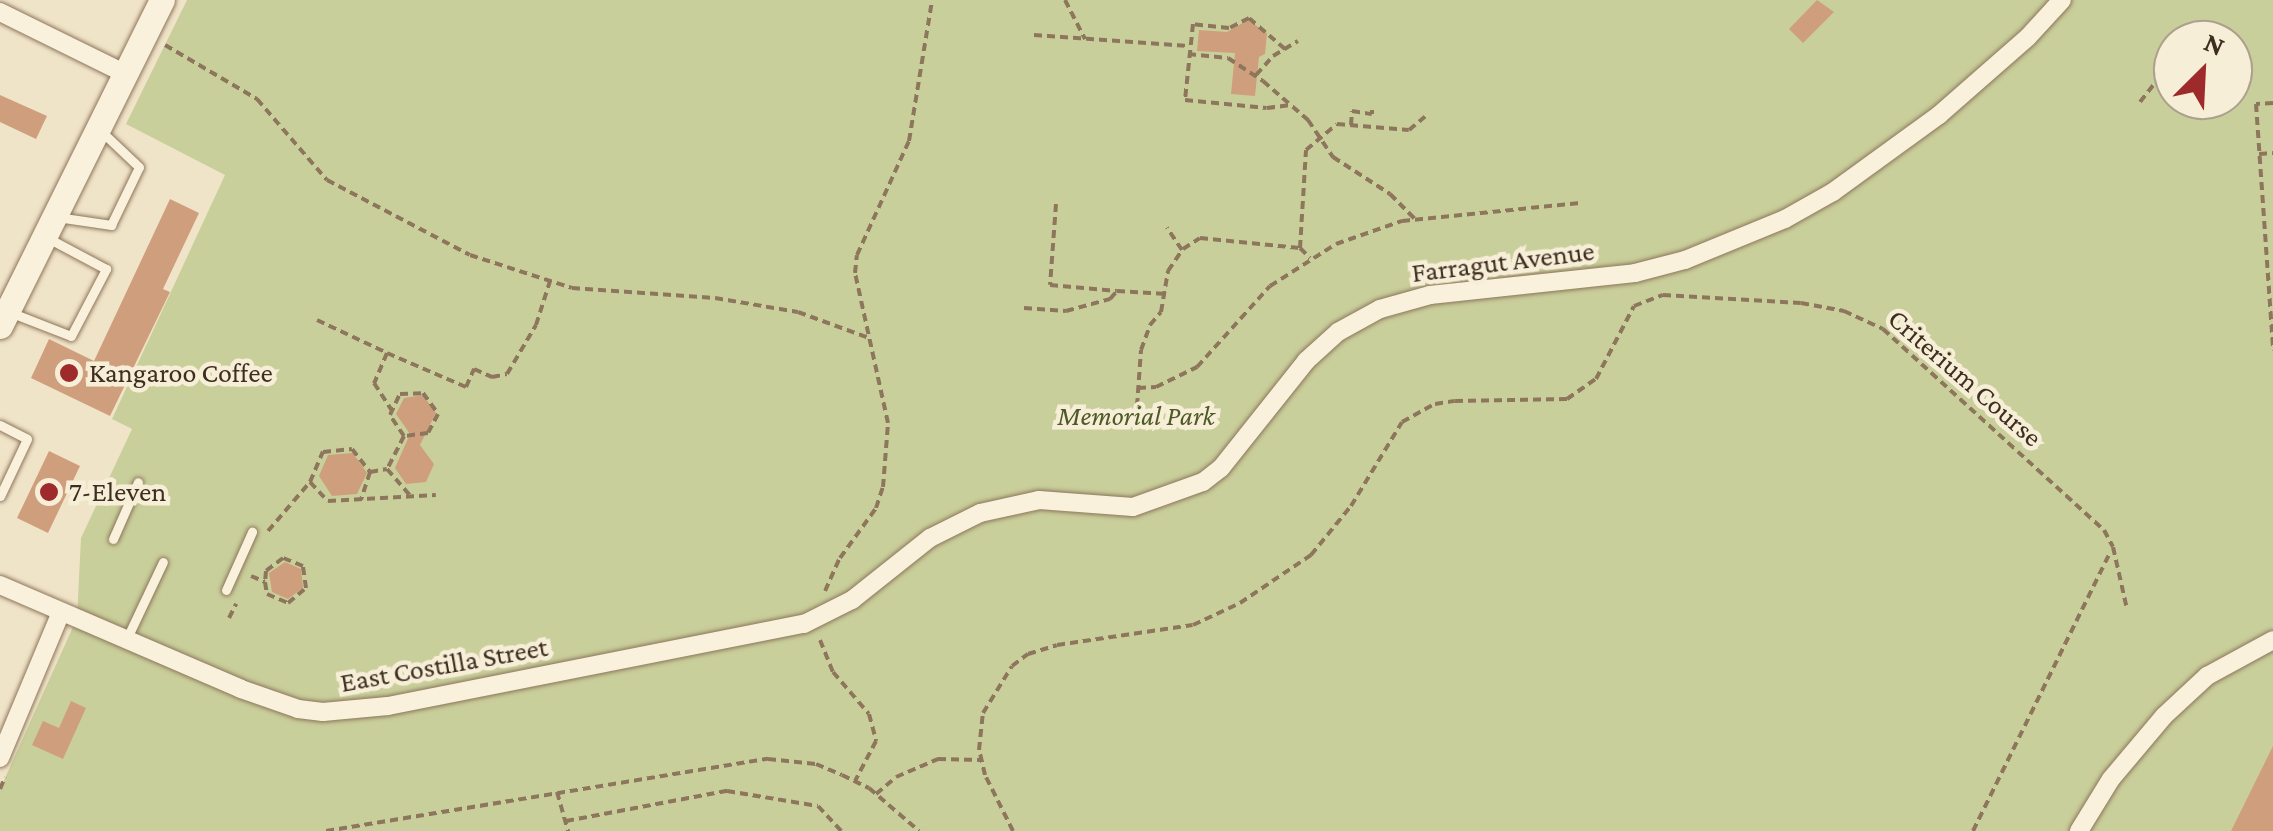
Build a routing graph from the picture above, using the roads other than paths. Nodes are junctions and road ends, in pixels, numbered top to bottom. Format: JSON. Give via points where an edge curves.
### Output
{"nodes":[{"id":1,"x":162,"y":0,"type":"edge"},
{"id":2,"x":2062,"y":0,"type":"edge"},
{"id":3,"x":0,"y":12,"type":"edge"},
{"id":4,"x":126,"y":74,"type":"junction"},
{"id":5,"x":98,"y":128,"type":"junction"},
{"id":6,"x":49,"y":227,"type":"junction"},
{"id":7,"x":2,"y":315,"type":"edge"},
{"id":8,"x":0,"y":426,"type":"edge"},
{"id":9,"x":138,"y":482,"type":"dead end"},
{"id":10,"x":0,"y":496,"type":"edge"},
{"id":11,"x":252,"y":532,"type":"dead end"},
{"id":12,"x":113,"y":539,"type":"dead end"},
{"id":13,"x":163,"y":562,"type":"dead end"},
{"id":14,"x":0,"y":586,"type":"edge"},
{"id":15,"x":226,"y":590,"type":"dead end"},
{"id":16,"x":852,"y":600,"type":"joint"},
{"id":17,"x":61,"y":612,"type":"junction"},
{"id":18,"x":128,"y":638,"type":"junction"},
{"id":19,"x":2273,"y":640,"type":"edge"},
{"id":20,"x":0,"y":758,"type":"edge"},
{"id":21,"x":2079,"y":831,"type":"edge"}],
"edges":[{"from":1,"to":4,"type":"main road"},
{"from":2,"to":16,"type":"street","name":"Farragut Avenue","via":[[1939,115],[1785,219],[1635,273],[1430,295],[1380,309],[1338,332],[1306,361],[1204,482],[1133,507],[1039,500],[980,512],[930,538]]},
{"from":3,"to":4,"type":"street"},
{"from":4,"to":5,"type":"main road"},
{"from":5,"to":6,"type":"main road"},
{"from":5,"to":6,"type":"lane","via":[[139,168],[111,225]]},
{"from":6,"to":7,"type":"main road"},
{"from":6,"to":7,"type":"lane","via":[[106,269],[70,336]]},
{"from":8,"to":10,"type":"lane","via":[[27,439]]},
{"from":9,"to":12,"type":"lane"},
{"from":11,"to":15,"type":"lane"},
{"from":13,"to":18,"type":"lane"},
{"from":14,"to":17,"type":"street","name":"East Costilla Street"},
{"from":16,"to":18,"type":"street","name":"East Costilla Street","via":[[775,632],[426,699],[323,712],[276,703]]},
{"from":17,"to":18,"type":"street","name":"East Costilla Street"},
{"from":17,"to":20,"type":"street"},
{"from":19,"to":21,"type":"street","via":[[2207,676],[2164,716],[2111,779]]}]}
